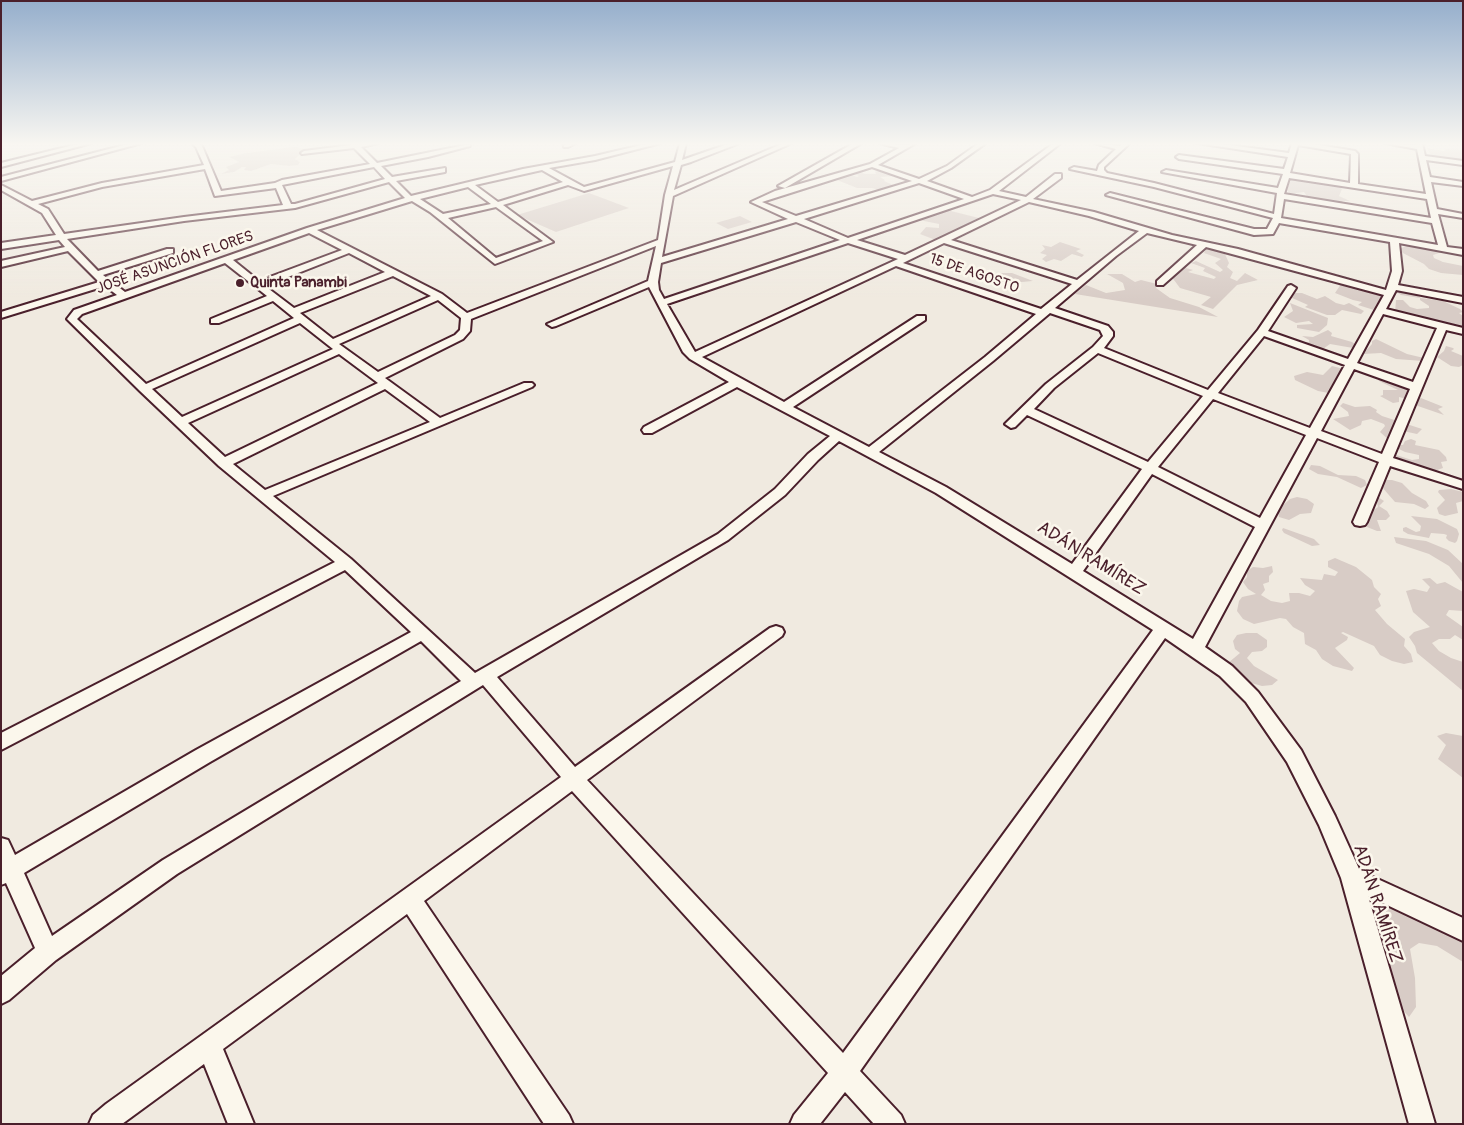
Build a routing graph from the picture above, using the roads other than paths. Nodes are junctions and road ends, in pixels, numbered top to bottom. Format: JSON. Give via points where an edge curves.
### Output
{"nodes":[{"id":1,"x":670,"y":195,"type":"edge"},
{"id":2,"x":17,"y":196,"type":"edge"},
{"id":3,"x":62,"y":196,"type":"edge"},
{"id":4,"x":283,"y":196,"type":"edge"},
{"id":5,"x":331,"y":196,"type":"edge"},
{"id":6,"x":407,"y":196,"type":"edge"},
{"id":7,"x":425,"y":196,"type":"edge"},
{"id":8,"x":483,"y":196,"type":"edge"},
{"id":9,"x":527,"y":196,"type":"edge"},
{"id":10,"x":774,"y":196,"type":"edge"},
{"id":11,"x":874,"y":196,"type":"edge"},
{"id":12,"x":961,"y":196,"type":"edge"},
{"id":13,"x":979,"y":196,"type":"edge"},
{"id":14,"x":1008,"y":196,"type":"edge"},
{"id":15,"x":1033,"y":196,"type":"edge"},
{"id":16,"x":1134,"y":196,"type":"edge"},
{"id":17,"x":1194,"y":196,"type":"edge"},
{"id":18,"x":1281,"y":196,"type":"edge"},
{"id":19,"x":1290,"y":196,"type":"edge"},
{"id":20,"x":1430,"y":196,"type":"edge"},
{"id":21,"x":969,"y":198,"type":"junction"},
{"id":22,"x":411,"y":199,"type":"junction"},
{"id":23,"x":1027,"y":200,"type":"junction"},
{"id":24,"x":33,"y":203,"type":"junction"},
{"id":25,"x":495,"y":205,"type":"junction"},
{"id":26,"x":288,"y":207,"type":"junction"},
{"id":27,"x":1434,"y":211,"type":"junction"},
{"id":28,"x":1463,"y":216,"type":"edge"},
{"id":29,"x":442,"y":218,"type":"junction"},
{"id":30,"x":1277,"y":219,"type":"junction"},
{"id":31,"x":796,"y":220,"type":"junction"},
{"id":32,"x":1437,"y":221,"type":"junction"},
{"id":33,"x":310,"y":230,"type":"junction"},
{"id":34,"x":1144,"y":231,"type":"junction"},
{"id":35,"x":61,"y":237,"type":"junction"},
{"id":36,"x":847,"y":240,"type":"junction"},
{"id":37,"x":943,"y":240,"type":"junction"},
{"id":38,"x":1394,"y":240,"type":"junction"},
{"id":39,"x":662,"y":241,"type":"junction"},
{"id":40,"x":1203,"y":244,"type":"junction"},
{"id":41,"x":1,"y":246,"type":"edge"},
{"id":42,"x":71,"y":248,"type":"junction"},
{"id":43,"x":1443,"y":248,"type":"junction"},
{"id":44,"x":350,"y":250,"type":"junction"},
{"id":45,"x":170,"y":252,"type":"dead end"},
{"id":46,"x":1463,"y":252,"type":"edge"},
{"id":47,"x":905,"y":258,"type":"junction"},
{"id":48,"x":227,"y":260,"type":"junction"},
{"id":49,"x":656,"y":262,"type":"junction"},
{"id":50,"x":896,"y":263,"type":"junction"},
{"id":51,"x":1,"y":264,"type":"edge"},
{"id":52,"x":394,"y":272,"type":"junction"},
{"id":53,"x":97,"y":274,"type":"junction"},
{"id":54,"x":654,"y":282,"type":"junction"},
{"id":55,"x":106,"y":283,"type":"junction"},
{"id":56,"x":1078,"y":283,"type":"junction"},
{"id":57,"x":1160,"y":283,"type":"dead end"},
{"id":58,"x":258,"y":285,"type":"junction"},
{"id":59,"x":1291,"y":288,"type":"dead end"},
{"id":60,"x":1391,"y":290,"type":"junction"},
{"id":61,"x":124,"y":296,"type":"junction"},
{"id":62,"x":439,"y":296,"type":"junction"},
{"id":63,"x":274,"y":297,"type":"junction"},
{"id":64,"x":1463,"y":300,"type":"edge"},
{"id":65,"x":661,"y":303,"type":"junction"},
{"id":66,"x":1045,"y":311,"type":"junction"},
{"id":67,"x":1381,"y":311,"type":"junction"},
{"id":68,"x":1,"y":314,"type":"edge"},
{"id":69,"x":297,"y":315,"type":"junction"},
{"id":70,"x":466,"y":317,"type":"junction"},
{"id":71,"x":921,"y":318,"type":"dead end"},
{"id":72,"x":215,"y":321,"type":"dead end"},
{"id":73,"x":552,"y":324,"type":"dead end"},
{"id":74,"x":1443,"y":326,"type":"junction"},
{"id":75,"x":1463,"y":331,"type":"edge"},
{"id":76,"x":1262,"y":332,"type":"junction"},
{"id":77,"x":337,"y":346,"type":"junction"},
{"id":78,"x":1097,"y":349,"type":"junction"},
{"id":79,"x":694,"y":357,"type":"junction"},
{"id":80,"x":1352,"y":363,"type":"junction"},
{"id":81,"x":381,"y":380,"type":"junction"},
{"id":82,"x":737,"y":382,"type":"junction"},
{"id":83,"x":528,"y":385,"type":"dead end"},
{"id":84,"x":1418,"y":388,"type":"junction"},
{"id":85,"x":144,"y":389,"type":"junction"},
{"id":86,"x":1209,"y":394,"type":"junction"},
{"id":87,"x":784,"y":407,"type":"junction"},
{"id":88,"x":1025,"y":409,"type":"junction"},
{"id":89,"x":180,"y":422,"type":"junction"},
{"id":90,"x":439,"y":423,"type":"junction"},
{"id":91,"x":1011,"y":424,"type":"dead end"},
{"id":92,"x":648,"y":430,"type":"dead end"},
{"id":93,"x":1314,"y":434,"type":"junction"},
{"id":94,"x":839,"y":435,"type":"junction"},
{"id":95,"x":871,"y":452,"type":"junction"},
{"id":96,"x":1386,"y":460,"type":"junction"},
{"id":97,"x":224,"y":464,"type":"junction"},
{"id":98,"x":1150,"y":468,"type":"junction"},
{"id":99,"x":1463,"y":485,"type":"edge"},
{"id":100,"x":265,"y":495,"type":"junction"},
{"id":101,"x":1360,"y":522,"type":"dead end"},
{"id":102,"x":1262,"y":525,"type":"junction"},
{"id":103,"x":346,"y":564,"type":"junction"},
{"id":104,"x":1074,"y":572,"type":"junction"},
{"id":105,"x":1163,"y":628,"type":"junction"},
{"id":106,"x":423,"y":632,"type":"junction"},
{"id":107,"x":776,"y":632,"type":"dead end"},
{"id":108,"x":1196,"y":649,"type":"junction"},
{"id":109,"x":479,"y":679,"type":"junction"},
{"id":110,"x":1,"y":742,"type":"edge"},
{"id":111,"x":574,"y":779,"type":"junction"},
{"id":112,"x":1,"y":847,"type":"edge"},
{"id":113,"x":6,"y":873,"type":"edge"},
{"id":114,"x":1352,"y":878,"type":"junction"},
{"id":115,"x":410,"y":899,"type":"junction"},
{"id":116,"x":1463,"y":930,"type":"edge"},
{"id":117,"x":48,"y":952,"type":"junction"},
{"id":118,"x":1,"y":992,"type":"edge"},
{"id":119,"x":208,"y":1045,"type":"junction"},
{"id":120,"x":844,"y":1073,"type":"junction"},
{"id":121,"x":102,"y":1124,"type":"edge"},
{"id":122,"x":241,"y":1124,"type":"edge"},
{"id":123,"x":560,"y":1124,"type":"edge"},
{"id":124,"x":803,"y":1124,"type":"edge"},
{"id":125,"x":892,"y":1124,"type":"edge"},
{"id":126,"x":1422,"y":1124,"type":"edge"}],
"edges":[{"from":1,"to":39,"type":"street","name":"ADÁN RAMÍREZ"},
{"from":2,"to":24,"type":"street"},
{"from":3,"to":24,"type":"street"},
{"from":4,"to":26,"type":"street"},
{"from":5,"to":26,"type":"street"},
{"from":6,"to":22,"type":"street"},
{"from":7,"to":22,"type":"street","name":"JOSÉ ASUNCIÓN FLORES"},
{"from":8,"to":25,"type":"street"},
{"from":9,"to":25,"type":"street"},
{"from":10,"to":31,"type":"street","name":"15 DE AGOSTO","via":[[755,202]]},
{"from":11,"to":31,"type":"street"},
{"from":12,"to":21,"type":"street"},
{"from":13,"to":21,"type":"street"},
{"from":14,"to":23,"type":"street"},
{"from":15,"to":23,"type":"street"},
{"from":16,"to":30,"type":"street","via":[[1260,233],[1272,230]]},
{"from":17,"to":30,"type":"street"},
{"from":18,"to":30,"type":"street"},
{"from":19,"to":32,"type":"street"},
{"from":20,"to":27,"type":"street"},
{"from":21,"to":36,"type":"street"},
{"from":22,"to":29,"type":"street"},
{"from":22,"to":33,"type":"street","name":"JOSÉ ASUNCIÓN FLORES"},
{"from":23,"to":34,"type":"street","via":[[1094,211]]},
{"from":23,"to":37,"type":"street"},
{"from":24,"to":35,"type":"street","via":[[45,210]]},
{"from":25,"to":29,"type":"street"},
{"from":25,"to":29,"type":"street","via":[[549,242],[496,261]]},
{"from":26,"to":35,"type":"street"},
{"from":27,"to":28,"type":"street"},
{"from":27,"to":32,"type":"street"},
{"from":30,"to":38,"type":"street"},
{"from":31,"to":36,"type":"street","name":"15 DE AGOSTO"},
{"from":31,"to":49,"type":"street"},
{"from":32,"to":43,"type":"street"},
{"from":33,"to":44,"type":"street"},
{"from":33,"to":48,"type":"street","name":"JOSÉ ASUNCIÓN FLORES"},
{"from":34,"to":40,"type":"street"},
{"from":34,"to":56,"type":"street"},
{"from":35,"to":41,"type":"street"},
{"from":35,"to":42,"type":"street"},
{"from":36,"to":47,"type":"street","name":"15 DE AGOSTO"},
{"from":36,"to":65,"type":"street"},
{"from":37,"to":47,"type":"street"},
{"from":37,"to":56,"type":"street"},
{"from":38,"to":43,"type":"street"},
{"from":38,"to":60,"type":"street","via":[[1397,271]]},
{"from":39,"to":49,"type":"street","name":"ADÁN RAMÍREZ"},
{"from":39,"to":70,"type":"street"},
{"from":40,"to":57,"type":"street"},
{"from":40,"to":60,"type":"street"},
{"from":42,"to":51,"type":"street"},
{"from":42,"to":53,"type":"street"},
{"from":43,"to":46,"type":"street"},
{"from":44,"to":52,"type":"street"},
{"from":44,"to":58,"type":"street"},
{"from":45,"to":53,"type":"street"},
{"from":47,"to":50,"type":"street"},
{"from":48,"to":58,"type":"street"},
{"from":48,"to":61,"type":"street","name":"JOSÉ ASUNCIÓN FLORES"},
{"from":49,"to":54,"type":"street","name":"ADÁN RAMÍREZ"},
{"from":50,"to":66,"type":"street","name":"15 DE AGOSTO"},
{"from":50,"to":79,"type":"street"},
{"from":52,"to":62,"type":"street"},
{"from":52,"to":69,"type":"street"},
{"from":53,"to":55,"type":"street"},
{"from":54,"to":65,"type":"street","name":"ADÁN RAMÍREZ","via":[[654,290]]},
{"from":54,"to":73,"type":"street"},
{"from":55,"to":61,"type":"street"},
{"from":55,"to":68,"type":"street"},
{"from":56,"to":66,"type":"street"},
{"from":58,"to":63,"type":"street"},
{"from":59,"to":76,"type":"street"},
{"from":60,"to":64,"type":"street"},
{"from":60,"to":67,"type":"street"},
{"from":61,"to":85,"type":"street","name":"JOSÉ ASUNCIÓN FLORES","via":[[78,312],[72,320]]},
{"from":62,"to":70,"type":"street"},
{"from":62,"to":77,"type":"street"},
{"from":63,"to":69,"type":"street"},
{"from":63,"to":72,"type":"street"},
{"from":65,"to":79,"type":"street","name":"ADÁN RAMÍREZ"},
{"from":66,"to":78,"type":"street","name":"15 DE AGOSTO","via":[[1104,328],[1108,336]]},
{"from":66,"to":95,"type":"street"},
{"from":67,"to":74,"type":"street"},
{"from":67,"to":80,"type":"street"},
{"from":69,"to":77,"type":"street"},
{"from":69,"to":85,"type":"street"},
{"from":70,"to":81,"type":"street","via":[[465,331],[459,337]]},
{"from":71,"to":87,"type":"street"},
{"from":74,"to":75,"type":"street"},
{"from":74,"to":84,"type":"street"},
{"from":76,"to":80,"type":"street"},
{"from":76,"to":86,"type":"street"},
{"from":77,"to":81,"type":"street"},
{"from":77,"to":89,"type":"street"},
{"from":78,"to":86,"type":"street"},
{"from":78,"to":88,"type":"street"},
{"from":79,"to":82,"type":"street","name":"ADÁN RAMÍREZ"},
{"from":80,"to":84,"type":"street"},
{"from":80,"to":93,"type":"street"},
{"from":81,"to":90,"type":"street"},
{"from":81,"to":97,"type":"street"},
{"from":82,"to":87,"type":"street","name":"ADÁN RAMÍREZ"},
{"from":82,"to":92,"type":"street"},
{"from":83,"to":90,"type":"street"},
{"from":84,"to":96,"type":"street"},
{"from":85,"to":89,"type":"street"},
{"from":86,"to":93,"type":"street"},
{"from":86,"to":98,"type":"street"},
{"from":87,"to":94,"type":"street","name":"ADÁN RAMÍREZ"},
{"from":88,"to":91,"type":"street"},
{"from":88,"to":98,"type":"street"},
{"from":89,"to":97,"type":"street"},
{"from":90,"to":100,"type":"street"},
{"from":93,"to":96,"type":"street"},
{"from":93,"to":102,"type":"street"},
{"from":94,"to":95,"type":"street","name":"ADÁN RAMÍREZ"},
{"from":94,"to":109,"type":"street","via":[[780,492],[723,537]]},
{"from":95,"to":104,"type":"street","name":"ADÁN RAMÍREZ","via":[[941,490]]},
{"from":96,"to":99,"type":"street"},
{"from":96,"to":101,"type":"street"},
{"from":97,"to":100,"type":"street"},
{"from":98,"to":102,"type":"street"},
{"from":98,"to":104,"type":"street"},
{"from":100,"to":103,"type":"street"},
{"from":102,"to":108,"type":"street"},
{"from":103,"to":106,"type":"street"},
{"from":103,"to":110,"type":"street"},
{"from":104,"to":105,"type":"street","name":"ADÁN RAMÍREZ"},
{"from":105,"to":108,"type":"street","name":"ADÁN RAMÍREZ"},
{"from":105,"to":120,"type":"street"},
{"from":106,"to":109,"type":"street"},
{"from":106,"to":113,"type":"street","via":[[203,756]]},
{"from":107,"to":111,"type":"street"},
{"from":108,"to":114,"type":"street","name":"ADÁN RAMÍREZ","via":[[1226,671],[1252,697],[1294,756]]},
{"from":109,"to":111,"type":"street"},
{"from":109,"to":117,"type":"street","via":[[170,867]]},
{"from":111,"to":115,"type":"street"},
{"from":111,"to":120,"type":"street"},
{"from":112,"to":113,"type":"street"},
{"from":113,"to":117,"type":"street"},
{"from":114,"to":116,"type":"street"},
{"from":114,"to":126,"type":"street","name":"ADÁN RAMÍREZ"},
{"from":115,"to":119,"type":"street"},
{"from":115,"to":123,"type":"street"},
{"from":117,"to":118,"type":"street"},
{"from":119,"to":121,"type":"street"},
{"from":119,"to":122,"type":"street"},
{"from":120,"to":124,"type":"street"},
{"from":120,"to":125,"type":"street"}]}
